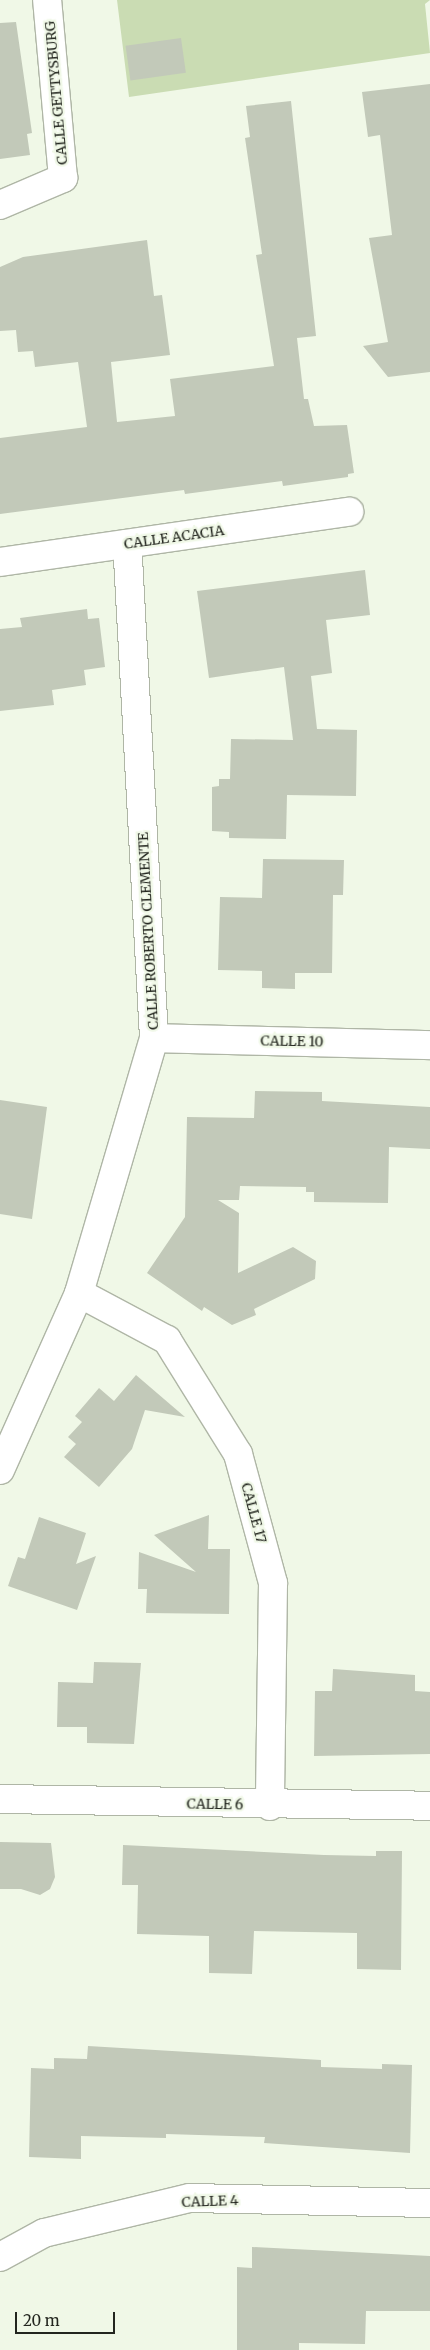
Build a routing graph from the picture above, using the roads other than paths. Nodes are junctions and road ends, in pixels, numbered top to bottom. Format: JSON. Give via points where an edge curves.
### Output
{"nodes":[{"id":1,"x":47,"y":0,"type":"edge"},
{"id":2,"x":0,"y":205,"type":"edge"},
{"id":3,"x":349,"y":512,"type":"dead end"},
{"id":4,"x":126,"y":544,"type":"junction"},
{"id":5,"x":0,"y":562,"type":"edge"},
{"id":6,"x":154,"y":1038,"type":"junction"},
{"id":7,"x":430,"y":1045,"type":"edge"},
{"id":8,"x":79,"y":1293,"type":"junction"},
{"id":9,"x":0,"y":1470,"type":"edge"},
{"id":10,"x":0,"y":1799,"type":"edge"},
{"id":11,"x":270,"y":1806,"type":"junction"},
{"id":12,"x":430,"y":1806,"type":"edge"},
{"id":13,"x":430,"y":2203,"type":"edge"},
{"id":14,"x":0,"y":2257,"type":"edge"}],
"edges":[{"from":1,"to":2,"type":"street","name":"CALLE GETTYSBURG","via":[[63,178]]},
{"from":3,"to":4,"type":"street","name":"CALLE ACACIA"},
{"from":4,"to":5,"type":"street","name":"CALLE ACACIA"},
{"from":4,"to":6,"type":"street","name":"CALLE ROBERTO CLEMENTE"},
{"from":6,"to":7,"type":"street","name":"CALLE 10"},
{"from":6,"to":8,"type":"street","name":"CALLE ROBERTO CLEMENTE"},
{"from":8,"to":9,"type":"street","name":"CALLE ROBERTO CLEMENTE"},
{"from":8,"to":11,"type":"street","name":"CALLE 17","via":[[167,1340],[238,1454],[273,1583]]},
{"from":10,"to":11,"type":"street","name":"CALLE 6"},
{"from":11,"to":12,"type":"street","name":"CALLE 6"},
{"from":13,"to":14,"type":"street","name":"CALLE 4","via":[[190,2198],[44,2233]]}]}
